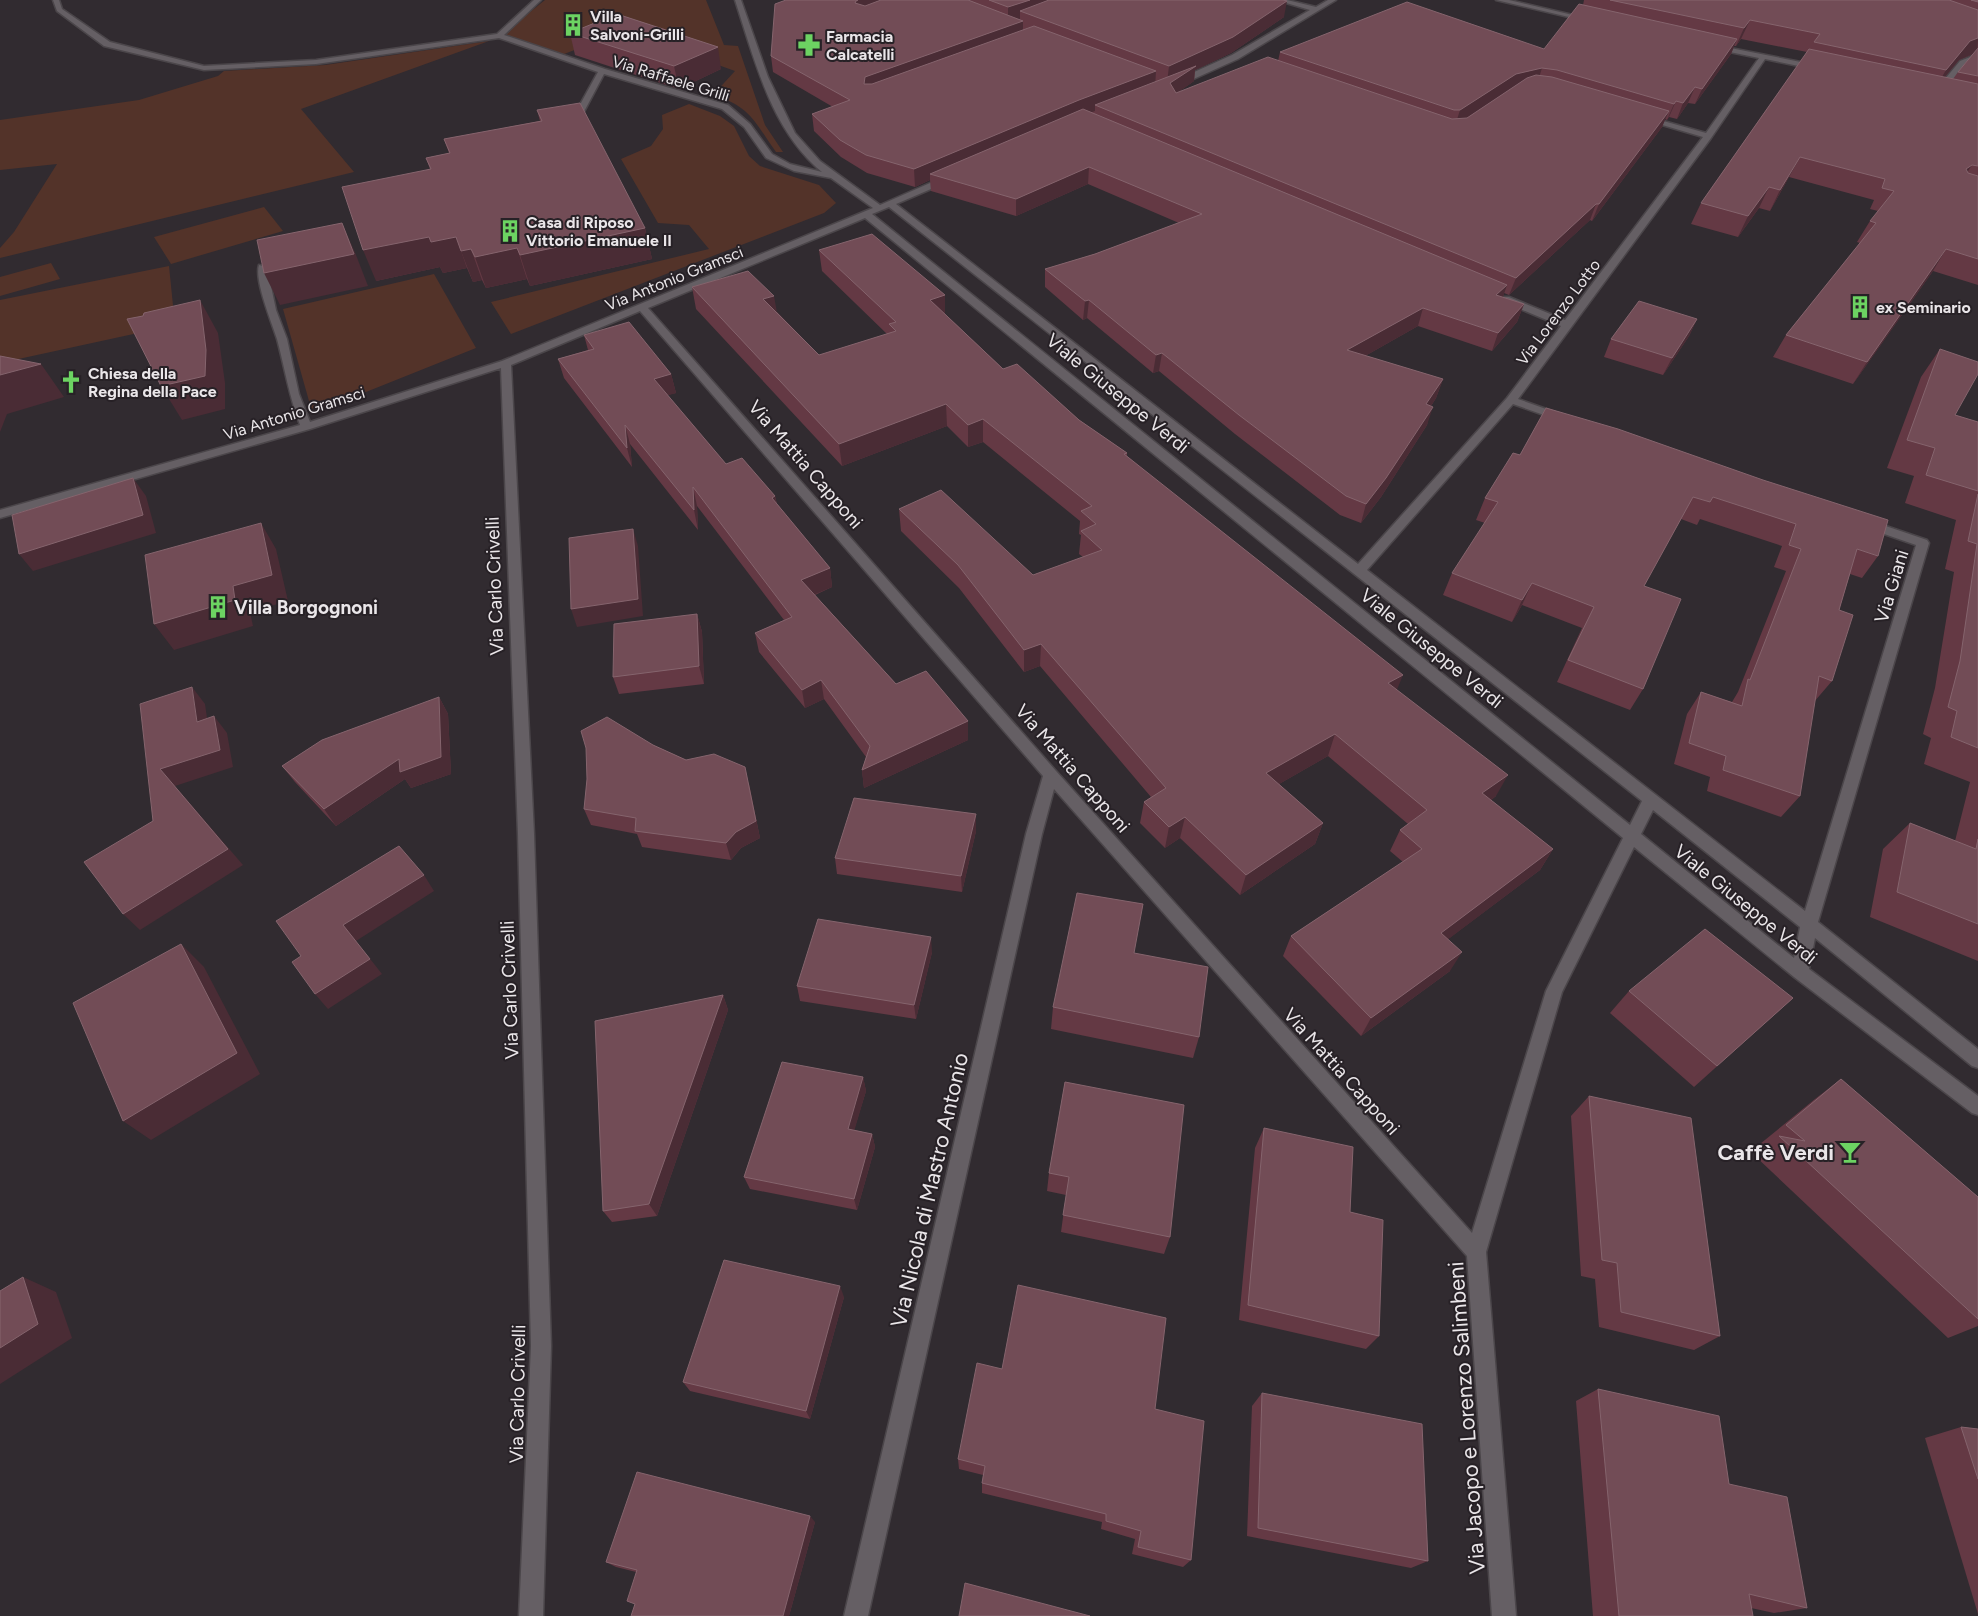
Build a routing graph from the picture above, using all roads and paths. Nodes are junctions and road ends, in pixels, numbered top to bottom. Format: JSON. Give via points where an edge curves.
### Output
{"nodes":[{"id":1,"x":56,"y":0,"type":"edge"},
{"id":2,"x":538,"y":0,"type":"edge"},
{"id":3,"x":738,"y":0,"type":"edge"},
{"id":4,"x":1279,"y":0,"type":"edge"},
{"id":5,"x":1333,"y":0,"type":"edge"},
{"id":6,"x":1499,"y":0,"type":"edge"},
{"id":7,"x":1318,"y":10,"type":"junction"},
{"id":8,"x":1603,"y":22,"type":"edge"},
{"id":9,"x":500,"y":36,"type":"junction"},
{"id":10,"x":1706,"y":45,"type":"edge"},
{"id":11,"x":1978,"y":56,"type":"edge"},
{"id":12,"x":1763,"y":57,"type":"junction"},
{"id":13,"x":602,"y":71,"type":"junction"},
{"id":14,"x":1831,"y":71,"type":"edge"},
{"id":15,"x":1167,"y":88,"type":"edge"},
{"id":16,"x":1928,"y":91,"type":"edge"},
{"id":17,"x":1633,"y":114,"type":"edge"},
{"id":18,"x":575,"y":121,"type":"edge"},
{"id":19,"x":1708,"y":136,"type":"junction"},
{"id":20,"x":962,"y":172,"type":"edge"},
{"id":21,"x":838,"y":177,"type":"junction"},
{"id":22,"x":878,"y":208,"type":"junction"},
{"id":23,"x":262,"y":268,"type":"edge"},
{"id":24,"x":1495,"y":295,"type":"edge"},
{"id":25,"x":643,"y":308,"type":"junction"},
{"id":26,"x":1568,"y":325,"type":"junction"},
{"id":27,"x":506,"y":363,"type":"junction"},
{"id":28,"x":1511,"y":400,"type":"junction"},
{"id":29,"x":1577,"y":423,"type":"edge"},
{"id":30,"x":306,"y":426,"type":"junction"},
{"id":31,"x":0,"y":514,"type":"edge"},
{"id":32,"x":1858,"y":520,"type":"edge"},
{"id":33,"x":1359,"y":571,"type":"junction"},
{"id":34,"x":1051,"y":775,"type":"junction"},
{"id":35,"x":1650,"y":800,"type":"junction"},
{"id":36,"x":1633,"y":837,"type":"junction"},
{"id":37,"x":1810,"y":924,"type":"junction"},
{"id":38,"x":1800,"y":972,"type":"junction"},
{"id":39,"x":1978,"y":1060,"type":"edge"},
{"id":40,"x":1978,"y":1107,"type":"edge"},
{"id":41,"x":1476,"y":1252,"type":"junction"},
{"id":42,"x":531,"y":1616,"type":"edge"},
{"id":43,"x":856,"y":1616,"type":"edge"},
{"id":44,"x":1504,"y":1616,"type":"edge"}],
"edges":[{"from":1,"to":9,"type":"street","via":[[59,10],[107,44],[204,68],[316,62]]},
{"from":2,"to":9,"type":"street"},
{"from":3,"to":21,"type":"street","via":[[779,110],[799,146]]},
{"from":4,"to":7,"type":"street"},
{"from":5,"to":7,"type":"street"},
{"from":6,"to":8,"type":"street"},
{"from":7,"to":15,"type":"street","via":[[1240,59]]},
{"from":9,"to":13,"type":"street","name":"Via Raffaele Grilli"},
{"from":10,"to":12,"type":"street"},
{"from":11,"to":16,"type":"street","via":[[1963,63],[1942,94]]},
{"from":12,"to":14,"type":"street"},
{"from":12,"to":19,"type":"street","name":"Via Lorenzo Lotto"},
{"from":13,"to":18,"type":"street"},
{"from":13,"to":21,"type":"street","name":"Via Raffaele Grilli","via":[[725,107],[741,118],[764,151],[778,161]]},
{"from":17,"to":19,"type":"street"},
{"from":19,"to":26,"type":"street","name":"Via Lorenzo Lotto"},
{"from":20,"to":22,"type":"street","name":"Via Antonio Gramsci"},
{"from":21,"to":22,"type":"street"},
{"from":22,"to":25,"type":"street","name":"Via Antonio Gramsci"},
{"from":22,"to":33,"type":"street","name":"Viale Giuseppe Verdi"},
{"from":22,"to":36,"type":"street","name":"Viale Giuseppe Verdi"},
{"from":23,"to":30,"type":"street","via":[[294,394]]},
{"from":24,"to":26,"type":"street"},
{"from":25,"to":27,"type":"street","name":"Via Antonio Gramsci"},
{"from":25,"to":34,"type":"street","name":"Via Mattia Capponi"},
{"from":26,"to":28,"type":"street","name":"Via Lorenzo Lotto"},
{"from":27,"to":30,"type":"street","name":"Via Antonio Gramsci"},
{"from":27,"to":42,"type":"street","name":"Via Carlo Crivelli","via":[[526,844],[541,1346]]},
{"from":28,"to":29,"type":"street"},
{"from":28,"to":33,"type":"street","name":"Via Lorenzo Lotto"},
{"from":30,"to":31,"type":"street","name":"Via Antonio Gramsci"},
{"from":32,"to":37,"type":"street","name":"Via Giani","via":[[1923,543]]},
{"from":33,"to":35,"type":"street","name":"Viale Giuseppe Verdi"},
{"from":34,"to":41,"type":"street","name":"Via Mattia Capponi"},
{"from":34,"to":43,"type":"street","name":"Via Nicola di Mastro Antonio","via":[[1032,844]]},
{"from":35,"to":36,"type":"street","name":"Via Jacopo e Lorenzo Salimbeni"},
{"from":35,"to":37,"type":"street","name":"Viale Giuseppe Verdi"},
{"from":36,"to":38,"type":"street","name":"Viale Giuseppe Verdi"},
{"from":36,"to":41,"type":"street","name":"Via Jacopo e Lorenzo Salimbeni","via":[[1554,991]]},
{"from":37,"to":38,"type":"street","name":"Via Giani"},
{"from":37,"to":39,"type":"street","name":"Viale Giuseppe Verdi"},
{"from":38,"to":40,"type":"street","name":"Viale Giuseppe Verdi"},
{"from":41,"to":44,"type":"street","name":"Via Jacopo e Lorenzo Salimbeni"}]}
